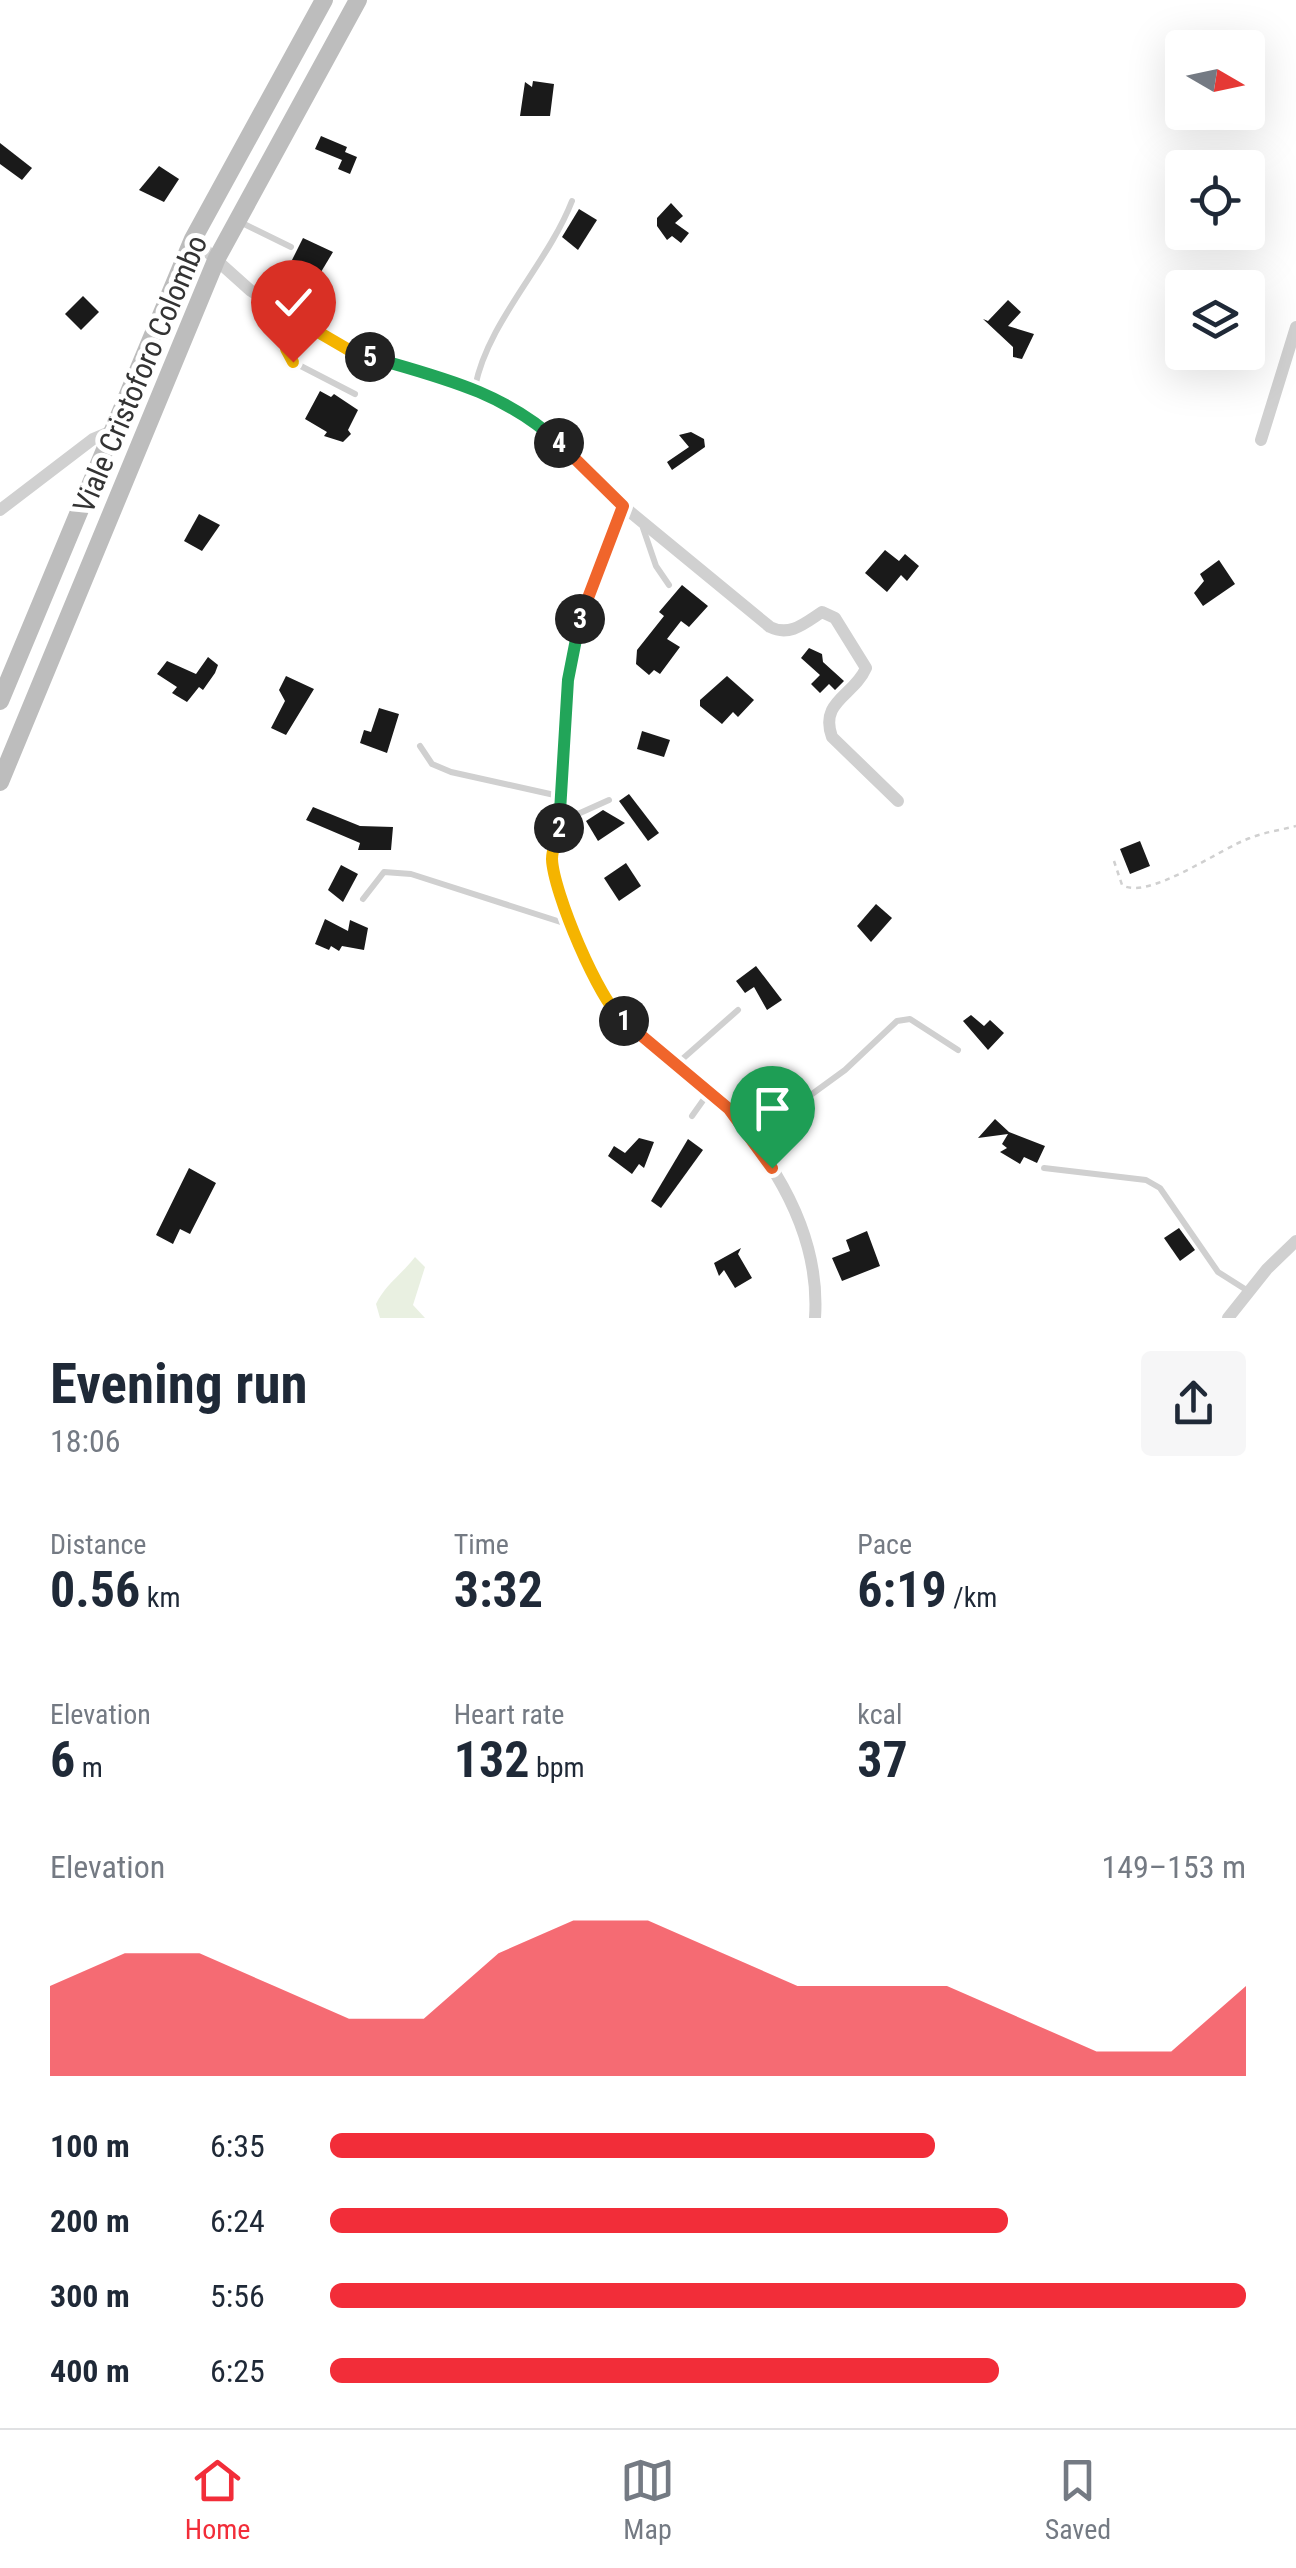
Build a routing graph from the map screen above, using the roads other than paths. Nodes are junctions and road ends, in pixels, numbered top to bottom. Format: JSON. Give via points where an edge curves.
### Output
{"nodes":[{"id":1,"x":324,"y":0,"type":"edge"},
{"id":2,"x":358,"y":0,"type":"edge"},
{"id":3,"x":572,"y":200,"type":"dead end"},
{"id":4,"x":236,"y":220,"type":"junction"},
{"id":5,"x":193,"y":239,"type":"junction"},
{"id":6,"x":291,"y":247,"type":"dead end"},
{"id":7,"x":217,"y":258,"type":"junction"},
{"id":8,"x":301,"y":322,"type":"junction"},
{"id":9,"x":1296,"y":327,"type":"edge"},
{"id":10,"x":475,"y":387,"type":"junction"},
{"id":11,"x":355,"y":394,"type":"dead end"},
{"id":12,"x":112,"y":431,"type":"junction"},
{"id":13,"x":1261,"y":440,"type":"dead end"},
{"id":14,"x":623,"y":506,"type":"junction"},
{"id":15,"x":0,"y":510,"type":"edge"},
{"id":16,"x":639,"y":518,"type":"junction"},
{"id":17,"x":670,"y":585,"type":"dead end"},
{"id":18,"x":0,"y":701,"type":"edge"},
{"id":19,"x":420,"y":746,"type":"dead end"},
{"id":20,"x":0,"y":782,"type":"edge"},
{"id":21,"x":562,"y":797,"type":"junction"},
{"id":22,"x":609,"y":800,"type":"dead end"},
{"id":23,"x":898,"y":801,"type":"dead end"},
{"id":24,"x":560,"y":822,"type":"junction"},
{"id":25,"x":363,"y":899,"type":"dead end"},
{"id":26,"x":574,"y":926,"type":"junction"},
{"id":27,"x":738,"y":1010,"type":"dead end"},
{"id":28,"x":958,"y":1050,"type":"dead end"},
{"id":29,"x":678,"y":1063,"type":"junction"},
{"id":30,"x":709,"y":1092,"type":"junction"},
{"id":31,"x":692,"y":1116,"type":"dead end"},
{"id":32,"x":753,"y":1137,"type":"junction"},
{"id":33,"x":1044,"y":1168,"type":"dead end"},
{"id":34,"x":1296,"y":1241,"type":"edge"},
{"id":35,"x":1248,"y":1291,"type":"junction"},
{"id":36,"x":815,"y":1318,"type":"edge"},
{"id":37,"x":1228,"y":1318,"type":"edge"}],
"edges":[{"from":1,"to":5,"type":"main road","name":"Viale Cristoforo Colombo"},
{"from":2,"to":4,"type":"main road","name":"Viale Cristoforo Colombo"},
{"from":3,"to":10,"type":"lane","via":[[482,353]]},
{"from":4,"to":6,"type":"lane"},
{"from":4,"to":7,"type":"main road","name":"Viale Cristoforo Colombo"},
{"from":5,"to":7,"type":"street"},
{"from":5,"to":12,"type":"main road","name":"Viale Cristoforo Colombo"},
{"from":7,"to":8,"type":"street","via":[[251,292]]},
{"from":7,"to":20,"type":"main road","name":"Viale Cristoforo Colombo"},
{"from":8,"to":10,"type":"street","via":[[349,350]]},
{"from":8,"to":11,"type":"lane","via":[[286,349],[293,362]]},
{"from":9,"to":13,"type":"street"},
{"from":10,"to":14,"type":"street","via":[[536,421]]},
{"from":12,"to":15,"type":"street"},
{"from":12,"to":18,"type":"main road","name":"Viale Cristoforo Colombo"},
{"from":14,"to":16,"type":"street"},
{"from":14,"to":21,"type":"street","via":[[574,648]]},
{"from":16,"to":17,"type":"lane"},
{"from":16,"to":23,"type":"street","via":[[770,627],[798,628],[822,612],[835,618],[866,668],[828,712],[832,737]]},
{"from":19,"to":21,"type":"lane","via":[[432,764],[451,772]]},
{"from":21,"to":24,"type":"street"},
{"from":22,"to":24,"type":"lane"},
{"from":24,"to":26,"type":"street","via":[[552,858]]},
{"from":25,"to":26,"type":"lane","via":[[384,872],[411,874]]},
{"from":26,"to":29,"type":"street","via":[[586,964],[615,1014]]},
{"from":27,"to":29,"type":"lane"},
{"from":28,"to":32,"type":"lane","via":[[910,1019],[897,1021],[845,1070]]},
{"from":29,"to":30,"type":"street"},
{"from":30,"to":31,"type":"lane"},
{"from":30,"to":32,"type":"street"},
{"from":32,"to":36,"type":"street","via":[[798,1224],[816,1284]]},
{"from":33,"to":35,"type":"lane","via":[[1146,1180],[1160,1188],[1218,1272]]},
{"from":34,"to":35,"type":"street"},
{"from":35,"to":37,"type":"street"}]}
